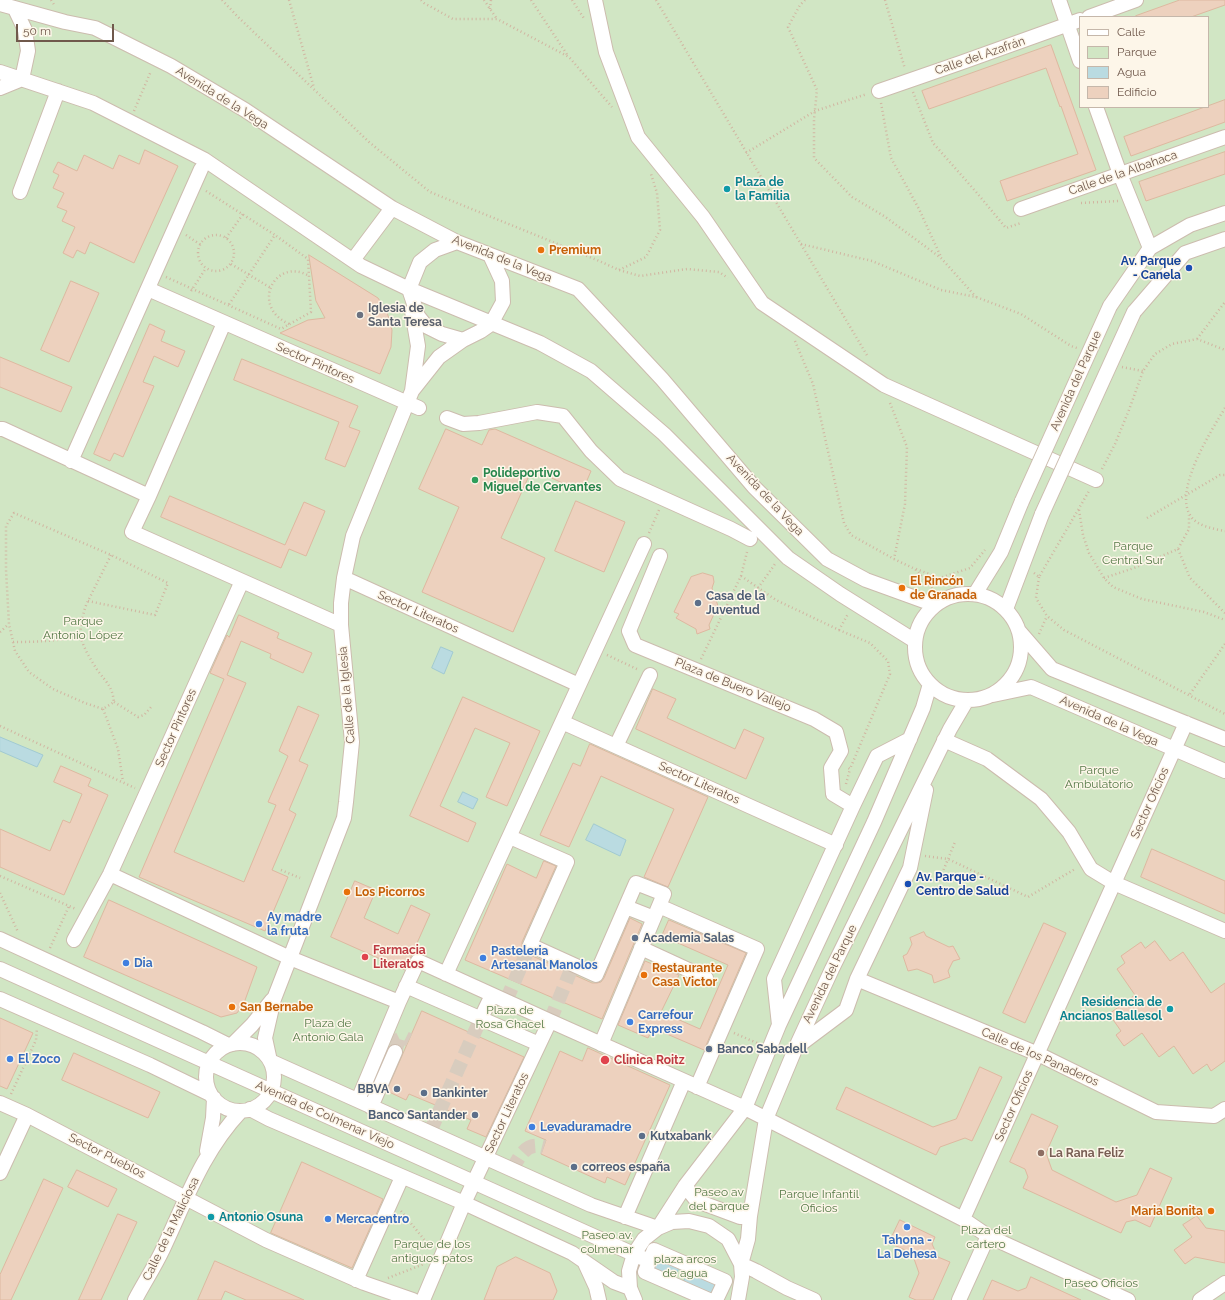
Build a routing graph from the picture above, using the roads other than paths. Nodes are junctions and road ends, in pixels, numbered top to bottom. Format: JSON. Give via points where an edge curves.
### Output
{"nodes":[{"id":1,"x":594,"y":0,"type":"edge"},
{"id":2,"x":1059,"y":0,"type":"edge"},
{"id":3,"x":1136,"y":0,"type":"edge"},
{"id":4,"x":0,"y":4,"type":"edge"},
{"id":5,"x":15,"y":9,"type":"junction"},
{"id":6,"x":1092,"y":16,"type":"edge"},
{"id":7,"x":1074,"y":22,"type":"edge"},
{"id":8,"x":1079,"y":54,"type":"edge"},
{"id":9,"x":0,"y":72,"type":"edge"},
{"id":10,"x":22,"y":79,"type":"junction"},
{"id":11,"x":0,"y":88,"type":"edge"},
{"id":12,"x":58,"y":91,"type":"junction"},
{"id":13,"x":879,"y":91,"type":"road end"},
{"id":14,"x":1096,"y":108,"type":"edge"},
{"id":15,"x":1225,"y":137,"type":"edge"},
{"id":16,"x":201,"y":168,"type":"dead end"},
{"id":17,"x":1120,"y":174,"type":"junction"},
{"id":18,"x":20,"y":192,"type":"dead end"},
{"id":19,"x":392,"y":208,"type":"junction"},
{"id":20,"x":1225,"y":213,"type":"edge"},
{"id":21,"x":1024,"y":215,"type":"road end"},
{"id":22,"x":1225,"y":239,"type":"edge"},
{"id":23,"x":457,"y":242,"type":"junction"},
{"id":24,"x":1150,"y":248,"type":"junction"},
{"id":25,"x":490,"y":255,"type":"junction"},
{"id":26,"x":353,"y":260,"type":"junction"},
{"id":27,"x":148,"y":289,"type":"junction"},
{"id":28,"x":409,"y":289,"type":"junction"},
{"id":29,"x":224,"y":323,"type":"junction"},
{"id":30,"x":491,"y":324,"type":"junction"},
{"id":31,"x":463,"y":340,"type":"junction"},
{"id":32,"x":413,"y":401,"type":"junction"},
{"id":33,"x":447,"y":418,"type":"dead end"},
{"id":34,"x":0,"y":430,"type":"edge"},
{"id":35,"x":71,"y":461,"type":"junction"},
{"id":36,"x":1096,"y":480,"type":"road end"},
{"id":37,"x":149,"y":496,"type":"junction"},
{"id":38,"x":750,"y":539,"type":"road end"},
{"id":39,"x":644,"y":544,"type":"road end"},
{"id":40,"x":660,"y":556,"type":"dead end"},
{"id":41,"x":344,"y":578,"type":"junction"},
{"id":42,"x":242,"y":581,"type":"junction"},
{"id":43,"x":975,"y":594,"type":"junction"},
{"id":44,"x":939,"y":602,"type":"junction"},
{"id":45,"x":1006,"y":609,"type":"junction"},
{"id":46,"x":341,"y":625,"type":"junction"},
{"id":47,"x":1019,"y":631,"type":"junction"},
{"id":48,"x":916,"y":641,"type":"junction"},
{"id":49,"x":650,"y":675,"type":"road end"},
{"id":50,"x":930,"y":684,"type":"junction"},
{"id":51,"x":579,"y":685,"type":"junction"},
{"id":52,"x":990,"y":696,"type":"junction"},
{"id":53,"x":967,"y":700,"type":"junction"},
{"id":54,"x":562,"y":722,"type":"junction"},
{"id":55,"x":1186,"y":723,"type":"junction"},
{"id":56,"x":1225,"y":738,"type":"edge"},
{"id":57,"x":910,"y":739,"type":"junction"},
{"id":58,"x":944,"y":740,"type":"junction"},
{"id":59,"x":616,"y":746,"type":"junction"},
{"id":60,"x":1174,"y":749,"type":"junction"},
{"id":61,"x":929,"y":770,"type":"junction"},
{"id":62,"x":1225,"y":771,"type":"edge"},
{"id":63,"x":853,"y":806,"type":"junction"},
{"id":64,"x":510,"y":837,"type":"junction"},
{"id":65,"x":836,"y":845,"type":"junction"},
{"id":66,"x":110,"y":874,"type":"junction"},
{"id":67,"x":1114,"y":883,"type":"junction"},
{"id":68,"x":626,"y":907,"type":"junction"},
{"id":69,"x":656,"y":912,"type":"junction"},
{"id":70,"x":1225,"y":931,"type":"edge"},
{"id":71,"x":0,"y":939,"type":"edge"},
{"id":72,"x":74,"y":940,"type":"dead end"},
{"id":73,"x":641,"y":948,"type":"junction"},
{"id":74,"x":290,"y":958,"type":"junction"},
{"id":75,"x":0,"y":969,"type":"edge"},
{"id":76,"x":446,"y":974,"type":"junction"},
{"id":77,"x":706,"y":978,"type":"dead end"},
{"id":78,"x":857,"y":979,"type":"junction"},
{"id":79,"x":406,"y":986,"type":"junction"},
{"id":80,"x":492,"y":995,"type":"junction"},
{"id":81,"x":274,"y":998,"type":"junction"},
{"id":82,"x":0,"y":999,"type":"edge"},
{"id":83,"x":399,"y":1002,"type":"junction"},
{"id":84,"x":481,"y":1018,"type":"junction"},
{"id":85,"x":550,"y":1021,"type":"junction"},
{"id":86,"x":779,"y":1025,"type":"junction"},
{"id":87,"x":231,"y":1044,"type":"junction"},
{"id":88,"x":539,"y":1044,"type":"junction"},
{"id":89,"x":601,"y":1044,"type":"junction"},
{"id":90,"x":796,"y":1047,"type":"junction"},
{"id":91,"x":395,"y":1052,"type":"tunnel mouth"},
{"id":92,"x":1038,"y":1054,"type":"junction"},
{"id":93,"x":270,"y":1061,"type":"junction"},
{"id":94,"x":209,"y":1063,"type":"junction"},
{"id":95,"x":684,"y":1081,"type":"junction"},
{"id":96,"x":698,"y":1087,"type":"junction"},
{"id":97,"x":270,"y":1091,"type":"junction"},
{"id":98,"x":212,"y":1096,"type":"junction"},
{"id":99,"x":358,"y":1100,"type":"junction"},
{"id":100,"x":3,"y":1104,"type":"edge"},
{"id":101,"x":371,"y":1107,"type":"junction"},
{"id":102,"x":745,"y":1108,"type":"junction"},
{"id":103,"x":1225,"y":1109,"type":"edge"},
{"id":104,"x":245,"y":1110,"type":"junction"},
{"id":105,"x":27,"y":1115,"type":"junction"},
{"id":106,"x":766,"y":1119,"type":"junction"},
{"id":107,"x":205,"y":1158,"type":"junction"},
{"id":108,"x":486,"y":1158,"type":"junction"},
{"id":109,"x":0,"y":1173,"type":"edge"},
{"id":110,"x":402,"y":1177,"type":"junction"},
{"id":111,"x":474,"y":1182,"type":"junction"},
{"id":112,"x":685,"y":1186,"type":"junction"},
{"id":113,"x":186,"y":1197,"type":"junction"},
{"id":114,"x":464,"y":1203,"type":"junction"},
{"id":115,"x":750,"y":1216,"type":"junction"},
{"id":116,"x":625,"y":1217,"type":"junction"},
{"id":117,"x":963,"y":1220,"type":"junction"},
{"id":118,"x":658,"y":1228,"type":"junction"},
{"id":119,"x":988,"y":1236,"type":"junction"},
{"id":120,"x":634,"y":1254,"type":"junction"},
{"id":121,"x":584,"y":1261,"type":"junction"},
{"id":122,"x":649,"y":1261,"type":"junction"},
{"id":123,"x":741,"y":1264,"type":"junction"},
{"id":124,"x":1225,"y":1283,"type":"edge"},
{"id":125,"x":368,"y":1288,"type":"edge"},
{"id":126,"x":631,"y":1296,"type":"edge"},
{"id":127,"x":715,"y":1298,"type":"edge"},
{"id":128,"x":135,"y":1300,"type":"edge"},
{"id":129,"x":413,"y":1300,"type":"edge"},
{"id":130,"x":423,"y":1300,"type":"edge"},
{"id":131,"x":599,"y":1300,"type":"edge"},
{"id":132,"x":733,"y":1300,"type":"edge"},
{"id":133,"x":738,"y":1300,"type":"edge"},
{"id":134,"x":814,"y":1300,"type":"edge"},
{"id":135,"x":959,"y":1300,"type":"edge"},
{"id":136,"x":1128,"y":1300,"type":"edge"},
{"id":137,"x":1200,"y":1300,"type":"edge"}],
"edges":[{"from":1,"to":36,"type":"street","via":[[606,52],[638,137],[707,214],[762,303],[884,385]]},
{"from":2,"to":7,"type":"street"},
{"from":3,"to":6,"type":"street"},
{"from":4,"to":5,"type":"street","name":"Avenida de la Vega"},
{"from":5,"to":10,"type":"street","via":[[24,30],[28,51]]},
{"from":5,"to":19,"type":"street","name":"Avenida de la Vega","via":[[95,28],[157,59],[245,110]]},
{"from":7,"to":8,"type":"street"},
{"from":7,"to":13,"type":"street","name":"Calle del Azafrán"},
{"from":9,"to":10,"type":"street"},
{"from":10,"to":11,"type":"street"},
{"from":10,"to":12,"type":"street"},
{"from":12,"to":18,"type":"street"},
{"from":12,"to":26,"type":"street","via":[[93,103],[205,160]]},
{"from":14,"to":17,"type":"street"},
{"from":15,"to":17,"type":"street","name":"Calle de la Albahaca"},
{"from":16,"to":27,"type":"street"},
{"from":17,"to":21,"type":"street","name":"Calle de la Albahaca"},
{"from":17,"to":24,"type":"street"},
{"from":19,"to":23,"type":"street","name":"Avenida de la Vega"},
{"from":19,"to":26,"type":"street"},
{"from":20,"to":24,"type":"street","name":"Avenida del Parque","via":[[1190,225]]},
{"from":22,"to":45,"type":"street","name":"Avenida del Parque","bridge":true,"via":[[1185,253],[1134,312],[1042,514]]},
{"from":23,"to":25,"type":"street","name":"Avenida de la Vega"},
{"from":23,"to":28,"type":"street","via":[[435,250],[420,262]]},
{"from":24,"to":43,"type":"street","name":"Avenida del Parque","bridge":true,"via":[[1110,306],[1001,552]]},
{"from":25,"to":30,"type":"street","via":[[502,281],[503,302]]},
{"from":25,"to":44,"type":"street","name":"Avenida de la Vega","via":[[578,289],[662,379],[754,487],[827,559],[866,580]]},
{"from":26,"to":28,"type":"street"},
{"from":27,"to":29,"type":"street","name":"Sector Pintores"},
{"from":27,"to":35,"type":"street"},
{"from":28,"to":30,"type":"street"},
{"from":28,"to":31,"type":"street","via":[[418,316],[426,326]]},
{"from":28,"to":32,"type":"street","name":"Calle de la Iglesia","via":[[418,346]]},
{"from":29,"to":32,"type":"street","name":"Sector Pintores"},
{"from":29,"to":37,"type":"street"},
{"from":30,"to":31,"type":"street","name":"Calle de la Iglesia"},
{"from":30,"to":48,"type":"street","via":[[540,343],[590,371],[664,434],[788,558]]},
{"from":31,"to":32,"type":"street","name":"Calle de la Iglesia","via":[[439,357]]},
{"from":32,"to":41,"type":"street","name":"Calle de la Iglesia","via":[[353,536]]},
{"from":33,"to":38,"type":"street","via":[[463,424],[537,412],[563,416],[591,451],[620,479]]},
{"from":34,"to":35,"type":"street","via":[[3,429]]},
{"from":35,"to":37,"type":"street"},
{"from":37,"to":42,"type":"street","via":[[132,532]]},
{"from":39,"to":51,"type":"street"},
{"from":40,"to":63,"type":"street","name":"Plaza de Buero Vallejo","via":[[629,631],[635,645],[814,719],[836,732],[841,751],[831,768],[833,794]]},
{"from":41,"to":46,"type":"street","name":"Calle de la Iglesia"},
{"from":41,"to":51,"type":"street","name":"Sector Literatos"},
{"from":42,"to":46,"type":"street"},
{"from":42,"to":66,"type":"street","name":"Sector Pintores"},
{"from":43,"to":44,"type":"street","via":[[959,594]]},
{"from":43,"to":45,"type":"street","via":[[992,599]]},
{"from":44,"to":48,"type":"street","via":[[922,621]]},
{"from":45,"to":47,"type":"street"},
{"from":46,"to":74,"type":"street","name":"Calle de la Iglesia","via":[[352,742],[344,818]]},
{"from":47,"to":52,"type":"street","via":[[1020,656],[1013,674],[1010,680]]},
{"from":47,"to":55,"type":"street","name":"Avenida de la Vega","via":[[1052,669]]},
{"from":48,"to":50,"type":"street","via":[[918,664]]},
{"from":49,"to":59,"type":"street"},
{"from":50,"to":53,"type":"street","via":[[947,696]]},
{"from":50,"to":57,"type":"street","name":"Avenida del Parque","via":[[924,708]]},
{"from":51,"to":54,"type":"street"},
{"from":52,"to":53,"type":"street"},
{"from":52,"to":60,"type":"street","name":"Avenida de la Vega","via":[[1031,687]]},
{"from":53,"to":58,"type":"street","name":"Avenida del Parque"},
{"from":54,"to":59,"type":"street","name":"Sector Literatos"},
{"from":54,"to":64,"type":"street"},
{"from":55,"to":56,"type":"street","name":"Avenida de la Vega"},
{"from":55,"to":60,"type":"street","name":"Sector Oficios"},
{"from":57,"to":63,"type":"street","via":[[877,756]]},
{"from":57,"to":86,"type":"street","name":"Avenida del Parque"},
{"from":58,"to":61,"type":"street","name":"Avenida del Parque"},
{"from":58,"to":67,"type":"street","via":[[987,759],[1041,798],[1069,832],[1091,869]]},
{"from":59,"to":65,"type":"street","name":"Sector Literatos"},
{"from":60,"to":62,"type":"street","name":"Avenida de la Vega"},
{"from":60,"to":67,"type":"street","name":"Sector Oficios"},
{"from":61,"to":78,"type":"street","via":[[910,868]]},
{"from":61,"to":90,"type":"street","name":"Avenida del Parque"},
{"from":63,"to":65,"type":"street"},
{"from":64,"to":68,"type":"street","via":[[567,862],[530,945],[596,976]]},
{"from":64,"to":76,"type":"street"},
{"from":65,"to":86,"type":"street","via":[[774,979]]},
{"from":66,"to":72,"type":"street","name":"Sector Pintores"},
{"from":66,"to":74,"type":"street"},
{"from":67,"to":70,"type":"street"},
{"from":67,"to":92,"type":"street","name":"Sector Oficios"},
{"from":68,"to":69,"type":"street"},
{"from":68,"to":69,"type":"street","via":[[636,882],[664,894]]},
{"from":69,"to":73,"type":"street"},
{"from":69,"to":96,"type":"street","via":[[757,949]]},
{"from":71,"to":87,"type":"street"},
{"from":73,"to":77,"type":"street"},
{"from":73,"to":89,"type":"street"},
{"from":74,"to":81,"type":"street","name":"Calle de la Iglesia"},
{"from":74,"to":83,"type":"street"},
{"from":75,"to":94,"type":"street","name":"Avenida de Colmenar Viejo"},
{"from":76,"to":79,"type":"street","via":[[418,961]]},
{"from":76,"to":80,"type":"street"},
{"from":78,"to":90,"type":"street","via":[[846,1010]]},
{"from":78,"to":92,"type":"street","name":"Calle de los Panaderos"},
{"from":79,"to":83,"type":"street"},
{"from":79,"to":84,"type":"street"},
{"from":80,"to":84,"type":"street"},
{"from":80,"to":85,"type":"street"},
{"from":81,"to":87,"type":"street","name":"Calle de la Iglesia","via":[[252,1025]]},
{"from":81,"to":93,"type":"street","name":"Calle de la Iglesia","via":[[265,1038]]},
{"from":82,"to":98,"type":"street","via":[[150,1065]]},
{"from":83,"to":99,"type":"street"},
{"from":84,"to":88,"type":"street"},
{"from":85,"to":88,"type":"street","name":"Sector Literatos"},
{"from":85,"to":89,"type":"street"},
{"from":86,"to":102,"type":"street","name":"Avenida del Parque"},
{"from":87,"to":93,"type":"street","via":[[244,1043],[254,1046]]},
{"from":87,"to":94,"type":"street","name":"Calle de la Iglesia","via":[[220,1049]]},
{"from":88,"to":108,"type":"street","name":"Sector Literatos"},
{"from":89,"to":95,"type":"street"},
{"from":90,"to":106,"type":"street","name":"Avenida del Parque"},
{"from":91,"to":101,"type":"street"},
{"from":92,"to":103,"type":"street","name":"Calle de los Panaderos","via":[[1156,1112],[1214,1116]]},
{"from":92,"to":117,"type":"street","name":"Sector Oficios"},
{"from":93,"to":97,"type":"street","name":"Calle de la Iglesia","via":[[273,1081]]},
{"from":93,"to":99,"type":"street"},
{"from":94,"to":97,"type":"street","name":"Avenida de Colmenar Viejo"},
{"from":94,"to":98,"type":"street","name":"Calle de la Maliciosa","via":[[206,1073]]},
{"from":95,"to":96,"type":"street"},
{"from":95,"to":116,"type":"street"},
{"from":96,"to":102,"type":"street"},
{"from":97,"to":104,"type":"street","name":"Calle de la Maliciosa","via":[[258,1105]]},
{"from":97,"to":111,"type":"street","name":"Avenida de Colmenar Viejo"},
{"from":98,"to":104,"type":"street","name":"Avenida de Colmenar Viejo","via":[[230,1110]]},
{"from":98,"to":107,"type":"street","name":"Calle de la Maliciosa","via":[[213,1118]]},
{"from":99,"to":101,"type":"street"},
{"from":100,"to":105,"type":"street","name":"Sector Pueblos"},
{"from":101,"to":108,"type":"street"},
{"from":102,"to":106,"type":"street"},
{"from":102,"to":112,"type":"street","name":"Avenida del Parque"},
{"from":104,"to":107,"type":"street","name":"Calle de la Maliciosa","via":[[229,1123]]},
{"from":104,"to":110,"type":"street","name":"Avenida de Colmenar Viejo"},
{"from":105,"to":109,"type":"street"},
{"from":105,"to":113,"type":"street","name":"Sector Pueblos"},
{"from":106,"to":115,"type":"street","name":"Avenida del Parque"},
{"from":106,"to":117,"type":"street"},
{"from":107,"to":113,"type":"street","name":"Calle de la Maliciosa"},
{"from":108,"to":111,"type":"street","name":"Sector Literatos"},
{"from":108,"to":116,"type":"street","via":[[590,1206]]},
{"from":110,"to":114,"type":"street","name":"Avenida de Colmenar Viejo"},
{"from":110,"to":125,"type":"street","via":[[392,1200]]},
{"from":111,"to":114,"type":"street","name":"Sector Literatos"},
{"from":111,"to":120,"type":"street","name":"Avenida de Colmenar Viejo"},
{"from":112,"to":115,"type":"street","via":[[697,1201],[740,1217]]},
{"from":112,"to":118,"type":"street","name":"Avenida del Parque"},
{"from":113,"to":125,"type":"street","name":"Sector Pueblos","via":[[266,1240]]},
{"from":113,"to":128,"type":"street","name":"Calle de la Maliciosa","via":[[163,1250]]},
{"from":114,"to":121,"type":"street","name":"Avenida de Colmenar Viejo"},
{"from":114,"to":130,"type":"street","name":"Sector Literatos"},
{"from":115,"to":123,"type":"street","name":"Avenida del Parque","via":[[748,1239]]},
{"from":116,"to":118,"type":"street"},
{"from":117,"to":119,"type":"street"},
{"from":118,"to":120,"type":"street","via":[[644,1239]]},
{"from":118,"to":123,"type":"street","via":[[672,1222],[689,1221],[709,1226],[728,1239]]},
{"from":119,"to":135,"type":"street"},
{"from":119,"to":136,"type":"street"},
{"from":120,"to":122,"type":"street","name":"Avenida de Colmenar Viejo"},
{"from":120,"to":126,"type":"street","via":[[630,1271]]},
{"from":121,"to":126,"type":"street","name":"Avenida de Colmenar Viejo"},
{"from":121,"to":131,"type":"street"},
{"from":122,"to":127,"type":"street","via":[[645,1272]]},
{"from":122,"to":127,"type":"street","via":[[654,1250],[725,1281]]},
{"from":123,"to":133,"type":"street"},
{"from":123,"to":134,"type":"street"},
{"from":124,"to":137,"type":"street"},
{"from":125,"to":129,"type":"street","name":"Sector Pueblos"},
{"from":127,"to":132,"type":"street"}]}
